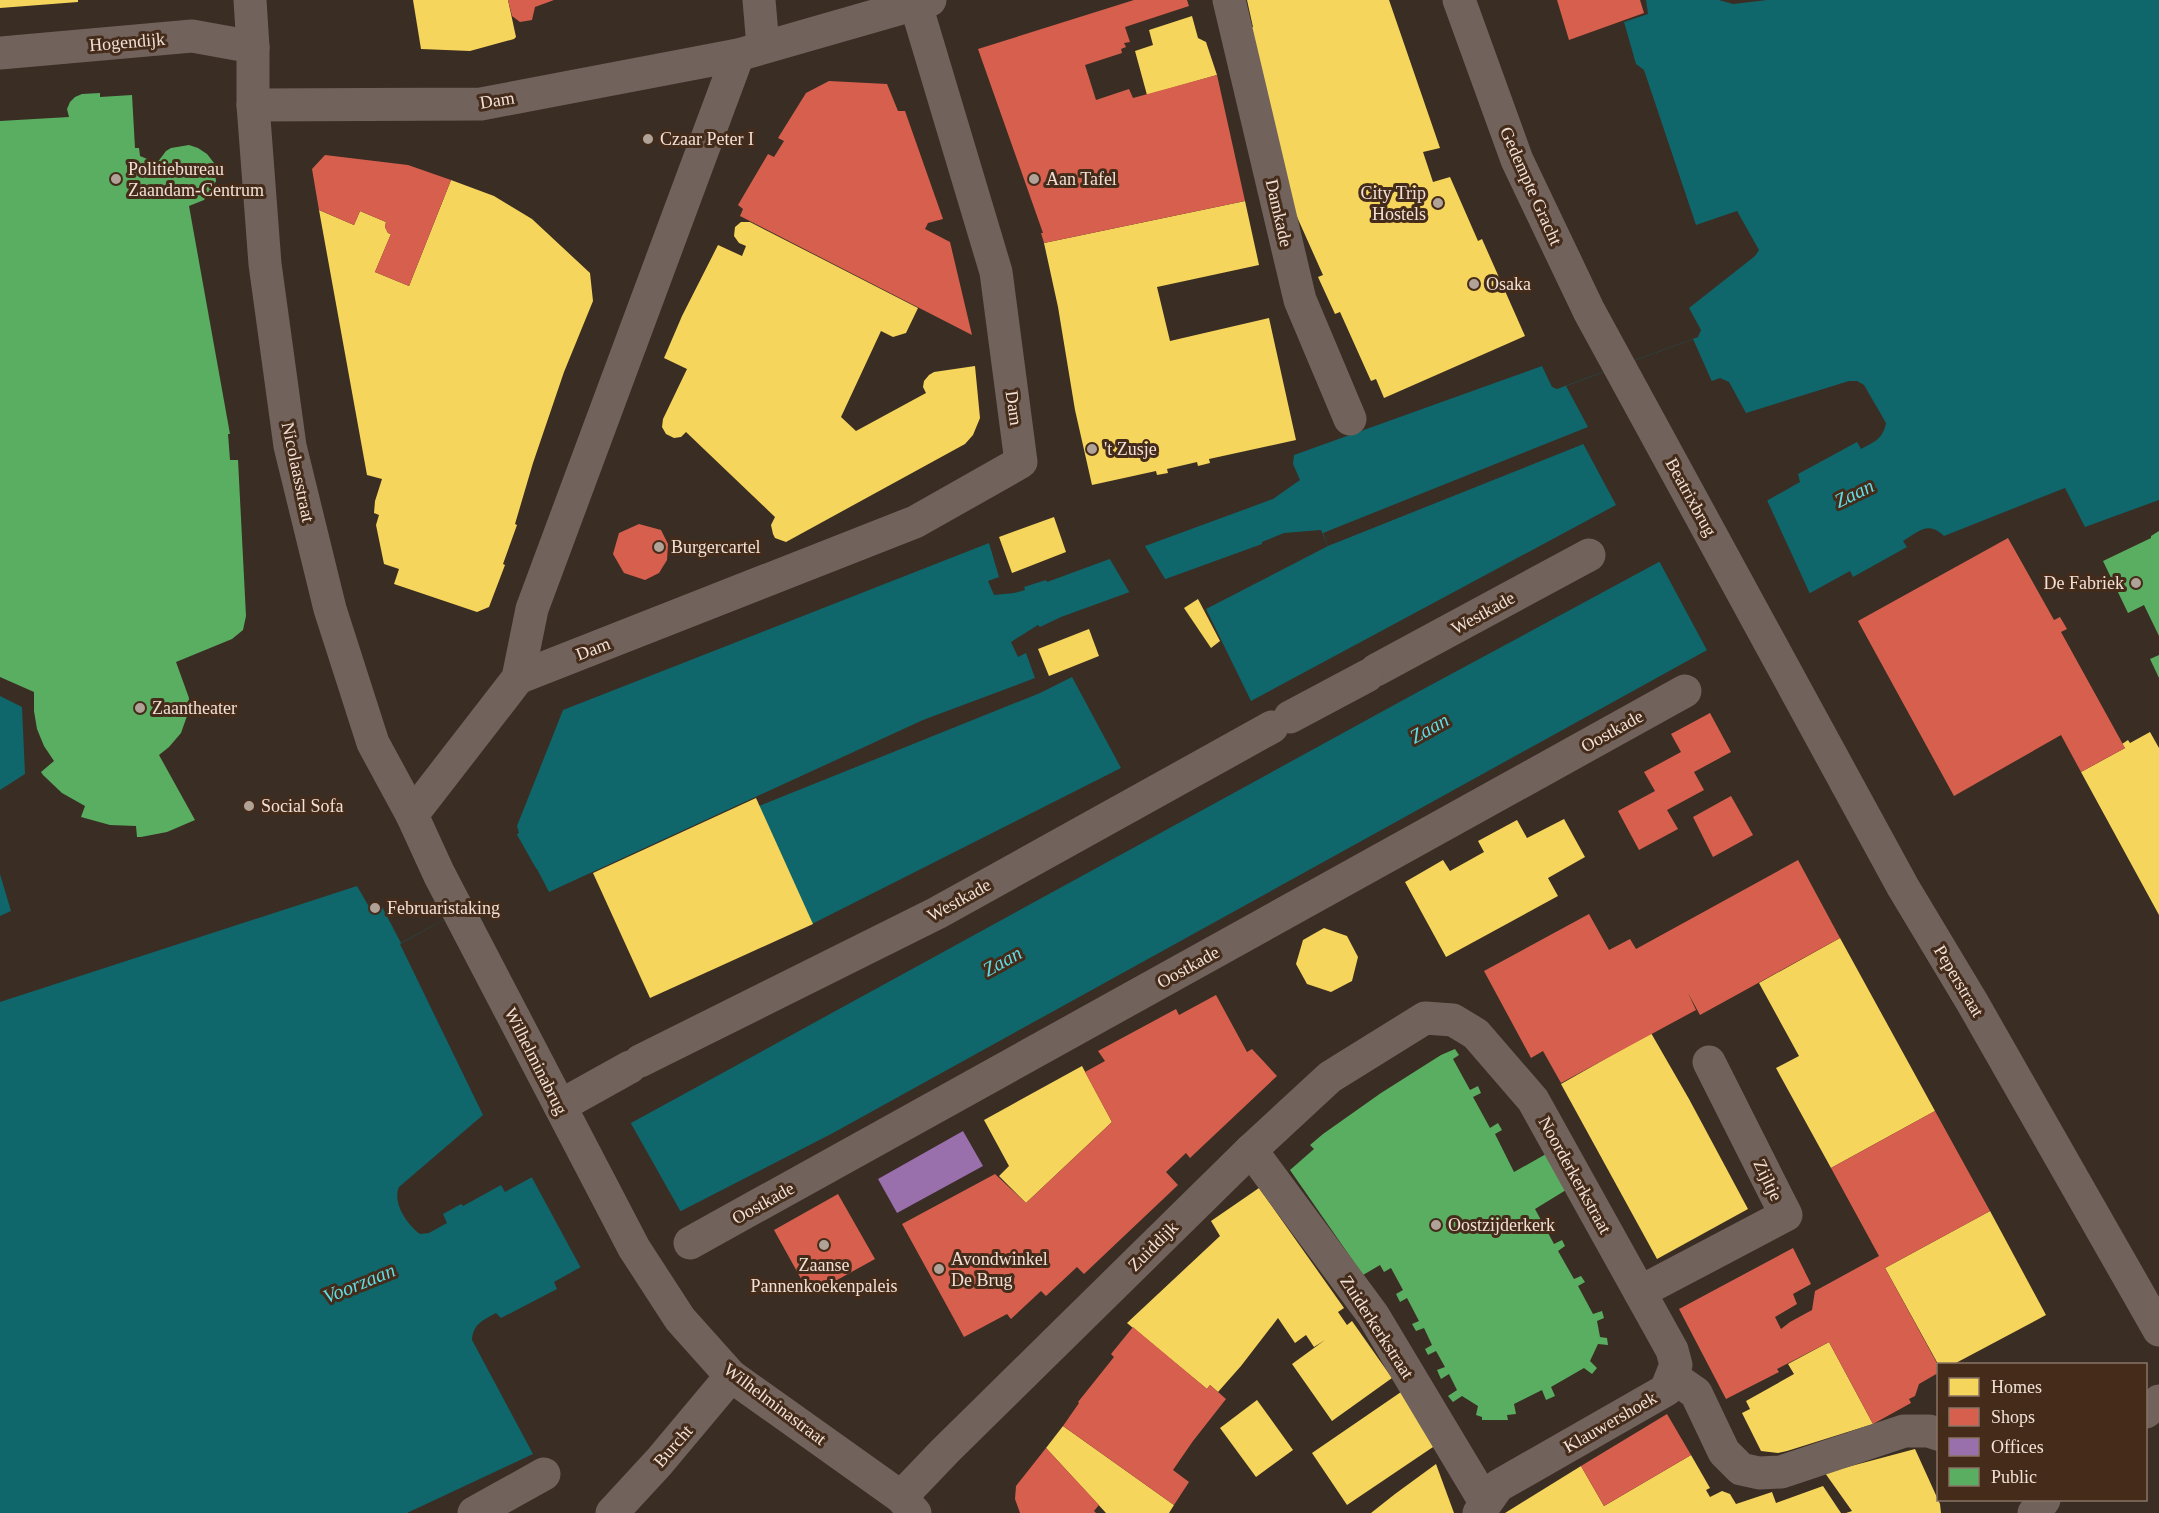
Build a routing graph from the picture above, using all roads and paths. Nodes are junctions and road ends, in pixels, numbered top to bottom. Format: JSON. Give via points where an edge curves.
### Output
{"nodes":[{"id":1,"x":250,"y":0,"type":"edge"},
{"id":2,"x":759,"y":0,"type":"edge"},
{"id":3,"x":1229,"y":0,"type":"edge"},
{"id":4,"x":1459,"y":0,"type":"edge"},
{"id":5,"x":923,"y":2,"type":"edge"},
{"id":6,"x":253,"y":47,"type":"junction"},
{"id":7,"x":751,"y":50,"type":"junction"},
{"id":8,"x":0,"y":53,"type":"edge"},
{"id":9,"x":253,"y":105,"type":"junction"},
{"id":10,"x":1619,"y":365,"type":"joint"},
{"id":11,"x":1350,"y":419,"type":"dead end"},
{"id":12,"x":1589,"y":555,"type":"dead end"},
{"id":13,"x":1763,"y":629,"type":"joint"},
{"id":14,"x":518,"y":678,"type":"junction"},
{"id":15,"x":1685,"y":691,"type":"dead end"},
{"id":16,"x":412,"y":815,"type":"junction"},
{"id":17,"x":439,"y":874,"type":"joint"},
{"id":18,"x":1425,"y":1018,"type":"joint"},
{"id":19,"x":1709,"y":1062,"type":"dead end"},
{"id":20,"x":560,"y":1106,"type":"junction"},
{"id":21,"x":1251,"y":1150,"type":"junction"},
{"id":22,"x":690,"y":1243,"type":"dead end"},
{"id":23,"x":634,"y":1248,"type":"joint"},
{"id":24,"x":1640,"y":1292,"type":"junction"},
{"id":25,"x":2159,"y":1330,"type":"edge"},
{"id":26,"x":731,"y":1376,"type":"junction"},
{"id":27,"x":1673,"y":1377,"type":"junction"},
{"id":28,"x":2159,"y":1401,"type":"edge"},
{"id":29,"x":2147,"y":1410,"type":"edge"},
{"id":30,"x":1937,"y":1434,"type":"edge"},
{"id":31,"x":543,"y":1474,"type":"dead end"},
{"id":32,"x":908,"y":1505,"type":"edge"},
{"id":33,"x":1482,"y":1508,"type":"edge"},
{"id":34,"x":474,"y":1513,"type":"edge"},
{"id":35,"x":612,"y":1513,"type":"edge"}],
"edges":[{"from":1,"to":6,"type":"street","name":"Nicolaasstraat"},
{"from":2,"to":7,"type":"street"},
{"from":3,"to":11,"type":"street","name":"Damkade","via":[[1300,300]]},
{"from":4,"to":10,"type":"street","name":"Gedempte Gracht","via":[[1517,160]]},
{"from":5,"to":7,"type":"street","name":"Dam"},
{"from":5,"to":14,"type":"street","name":"Dam","via":[[996,272],[1021,462],[915,522]]},
{"from":6,"to":8,"type":"street","name":"Hogendijk","via":[[192,36]]},
{"from":6,"to":9,"type":"street","name":"Nicolaasstraat"},
{"from":7,"to":9,"type":"street","name":"Dam","via":[[481,104]]},
{"from":7,"to":14,"type":"street","via":[[532,609]]},
{"from":9,"to":16,"type":"street","name":"Nicolaasstraat","via":[[265,264],[290,446],[330,609],[373,742]]},
{"from":10,"to":13,"type":"street","name":"Beatrixbrug"},
{"from":12,"to":20,"type":"street","name":"Westkade","via":[[937,913],[635,1064]]},
{"from":13,"to":25,"type":"street","name":"Peperstraat","via":[[1903,887]]},
{"from":14,"to":16,"type":"street"},
{"from":15,"to":22,"type":"street","name":"Oostkade"},
{"from":16,"to":17,"type":"street","name":"Nicolaasstraat"},
{"from":17,"to":20,"type":"street","name":"Wilhelminabrug"},
{"from":18,"to":21,"type":"street","name":"Zuiddijk","via":[[1330,1077]]},
{"from":18,"to":24,"type":"street","name":"Noorderkerkstraat","via":[[1453,1020],[1476,1034],[1533,1100]]},
{"from":19,"to":24,"type":"street","name":"Zijltje","via":[[1786,1215]]},
{"from":20,"to":23,"type":"street","name":"Wilhelminabrug"},
{"from":21,"to":32,"type":"street","name":"Zuiddijk","via":[[945,1451]]},
{"from":21,"to":33,"type":"street","name":"Zuiderkerkstraat","via":[[1373,1315]]},
{"from":23,"to":26,"type":"street","name":"Wilhelminastraat","via":[[680,1318]]},
{"from":24,"to":27,"type":"street","name":"Noorderkerkstraat","via":[[1672,1350],[1676,1365]]},
{"from":26,"to":32,"type":"street","name":"Wilhelminastraat"},
{"from":26,"to":35,"type":"street","name":"Burcht"},
{"from":27,"to":30,"type":"street","name":"Klauwershoek","via":[[1696,1393],[1724,1452],[1742,1468],[1759,1473],[1781,1472],[1904,1431]]},
{"from":27,"to":33,"type":"street","name":"Klauwershoek","via":[[1666,1390],[1656,1397],[1497,1486]]},
{"from":28,"to":29,"type":"street"},
{"from":31,"to":34,"type":"street"}]}
